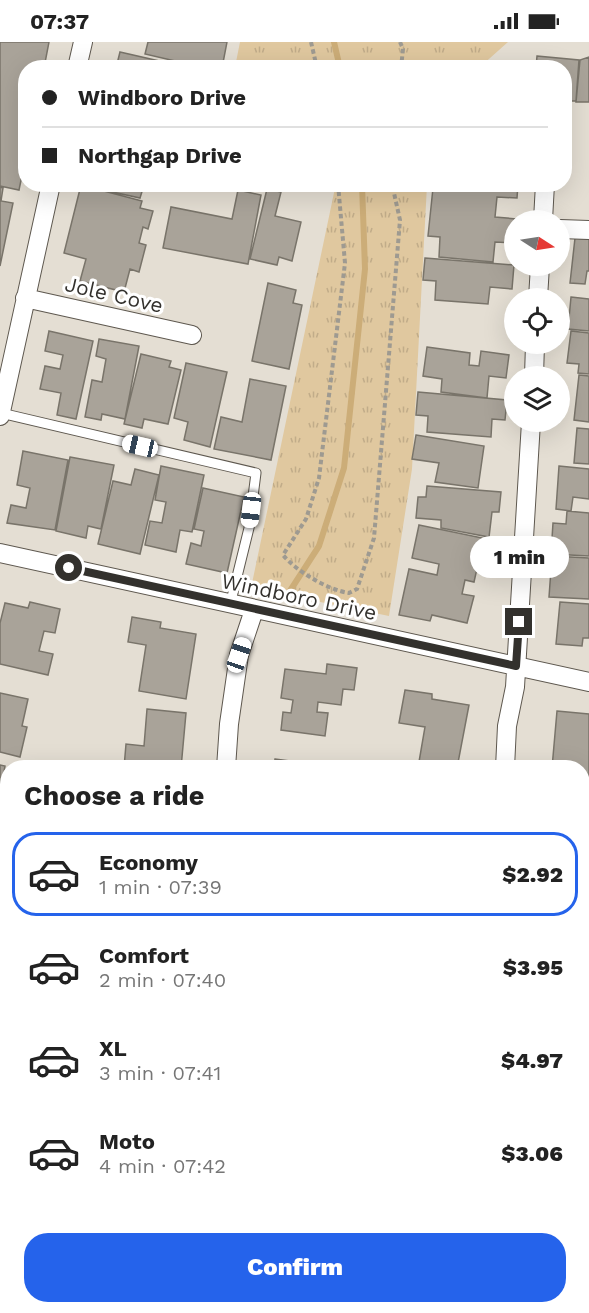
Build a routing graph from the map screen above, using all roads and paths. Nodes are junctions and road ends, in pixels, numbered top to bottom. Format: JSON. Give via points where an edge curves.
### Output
{"nodes":[{"id":1,"x":83,"y":42,"type":"edge"},
{"id":2,"x":311,"y":42,"type":"edge"},
{"id":3,"x":400,"y":42,"type":"edge"},
{"id":4,"x":79,"y":60,"type":"edge"},
{"id":5,"x":315,"y":60,"type":"edge"},
{"id":6,"x":402,"y":60,"type":"edge"},
{"id":7,"x":49,"y":192,"type":"edge"},
{"id":8,"x":339,"y":192,"type":"edge"},
{"id":9,"x":394,"y":192,"type":"edge"},
{"id":10,"x":545,"y":192,"type":"edge"},
{"id":11,"x":544,"y":210,"type":"edge"},
{"id":12,"x":570,"y":230,"type":"edge"},
{"id":13,"x":589,"y":231,"type":"edge"},
{"id":14,"x":26,"y":298,"type":"junction"},
{"id":15,"x":192,"y":335,"type":"dead end"},
{"id":16,"x":0,"y":415,"type":"edge"},
{"id":17,"x":530,"y":432,"type":"edge"},
{"id":18,"x":0,"y":553,"type":"edge"},
{"id":19,"x":230,"y":605,"type":"junction"},
{"id":20,"x":255,"y":610,"type":"junction"},
{"id":21,"x":516,"y":666,"type":"junction"},
{"id":22,"x":589,"y":682,"type":"edge"},
{"id":23,"x":227,"y":760,"type":"edge"},
{"id":24,"x":505,"y":760,"type":"edge"}],
"edges":[{"from":1,"to":4,"type":"street"},
{"from":2,"to":5,"type":"path"},
{"from":3,"to":6,"type":"path"},
{"from":7,"to":14,"type":"street"},
{"from":8,"to":9,"type":"path","via":[[345,263],[319,478],[306,519],[283,555],[318,580],[349,593],[357,589],[374,538],[399,220]]},
{"from":10,"to":11,"type":"street"},
{"from":12,"to":13,"type":"street"},
{"from":14,"to":15,"type":"street","name":"Jole Cove"},
{"from":14,"to":16,"type":"street"},
{"from":16,"to":19,"type":"lane","via":[[256,473],[249,528]]},
{"from":17,"to":21,"type":"street"},
{"from":18,"to":19,"type":"street","name":"Windboro Drive"},
{"from":19,"to":20,"type":"street","name":"Windboro Drive"},
{"from":20,"to":21,"type":"street","name":"Windboro Drive"},
{"from":20,"to":23,"type":"street","via":[[239,655]]},
{"from":21,"to":22,"type":"street","name":"Windboro Drive"},
{"from":21,"to":24,"type":"street"}]}
